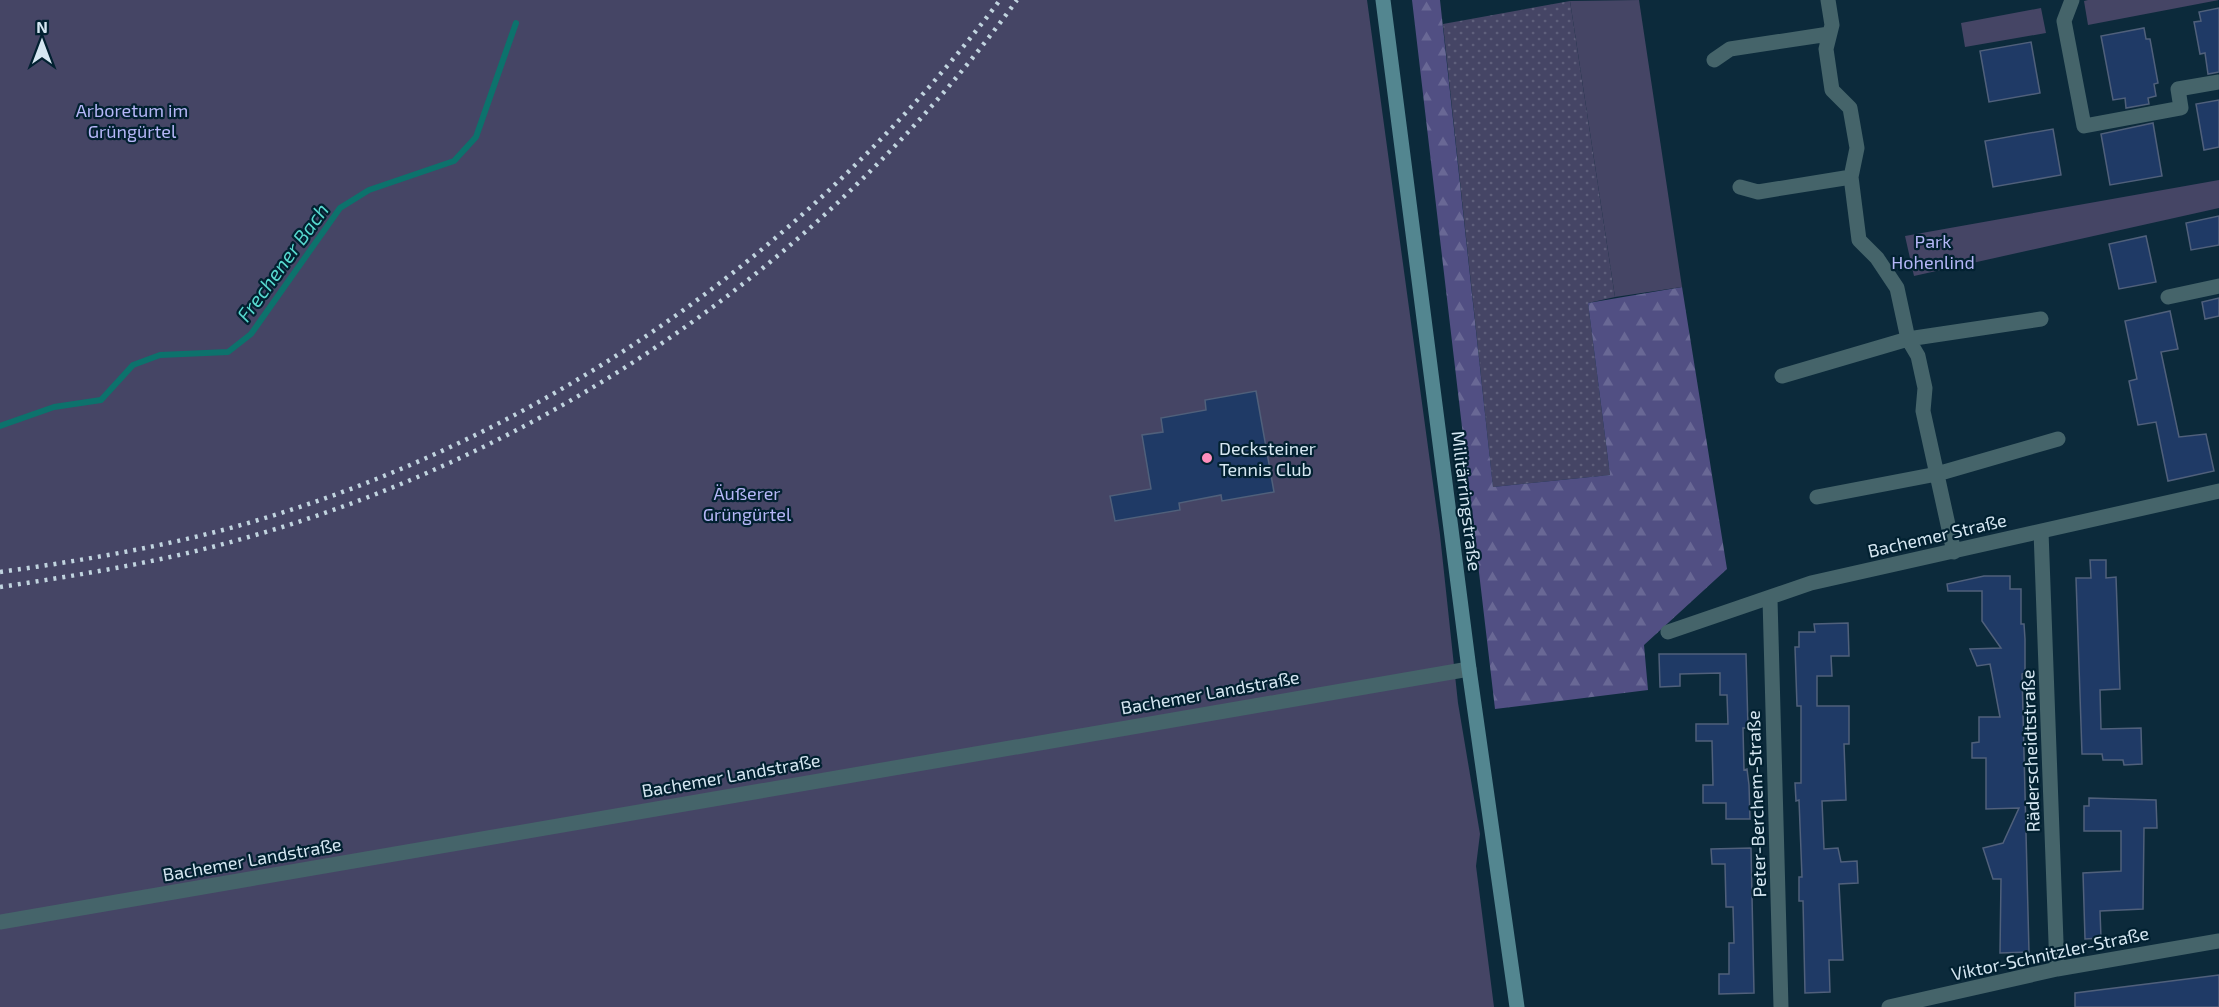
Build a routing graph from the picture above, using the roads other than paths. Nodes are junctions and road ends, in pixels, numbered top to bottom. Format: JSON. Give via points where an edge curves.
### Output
{"nodes":[{"id":1,"x":1383,"y":0,"type":"edge"},
{"id":2,"x":1828,"y":0,"type":"edge"},
{"id":3,"x":2072,"y":0,"type":"edge"},
{"id":4,"x":1829,"y":34,"type":"junction"},
{"id":5,"x":1714,"y":60,"type":"dead end"},
{"id":6,"x":2219,"y":82,"type":"edge"},
{"id":7,"x":1851,"y":177,"type":"junction"},
{"id":8,"x":1740,"y":187,"type":"dead end"},
{"id":9,"x":2219,"y":286,"type":"edge"},
{"id":10,"x":2168,"y":297,"type":"dead end"},
{"id":11,"x":2041,"y":320,"type":"dead end"},
{"id":12,"x":1908,"y":339,"type":"junction"},
{"id":13,"x":1782,"y":376,"type":"dead end"},
{"id":14,"x":2058,"y":439,"type":"dead end"},
{"id":15,"x":1937,"y":474,"type":"junction"},
{"id":16,"x":2219,"y":491,"type":"edge"},
{"id":17,"x":1817,"y":497,"type":"dead end"},
{"id":18,"x":2041,"y":531,"type":"junction"},
{"id":19,"x":1954,"y":552,"type":"junction"},
{"id":20,"x":1770,"y":599,"type":"junction"},
{"id":21,"x":1668,"y":632,"type":"dead end"},
{"id":22,"x":1469,"y":669,"type":"junction"},
{"id":23,"x":0,"y":922,"type":"edge"},
{"id":24,"x":2219,"y":941,"type":"edge"},
{"id":25,"x":2057,"y":969,"type":"junction"},
{"id":26,"x":1516,"y":1007,"type":"edge"},
{"id":27,"x":1781,"y":1007,"type":"edge"},
{"id":28,"x":1889,"y":1007,"type":"edge"}],
"edges":[{"from":1,"to":22,"type":"main road","name":"Militärringstraße"},
{"from":2,"to":4,"type":"street","via":[[1832,25]]},
{"from":3,"to":6,"type":"street","via":[[2064,21],[2084,126],[2181,108],[2178,89]]},
{"from":4,"to":5,"type":"street","via":[[1730,49]]},
{"from":4,"to":7,"type":"street","via":[[1826,49],[1832,90],[1850,108],[1857,148]]},
{"from":7,"to":8,"type":"street","via":[[1758,192]]},
{"from":7,"to":12,"type":"street","via":[[1859,240],[1898,288]]},
{"from":9,"to":10,"type":"street"},
{"from":11,"to":12,"type":"street"},
{"from":12,"to":13,"type":"street"},
{"from":12,"to":15,"type":"street","via":[[1918,356],[1925,388],[1923,411]]},
{"from":14,"to":15,"type":"street"},
{"from":15,"to":17,"type":"street"},
{"from":15,"to":19,"type":"street"},
{"from":16,"to":18,"type":"street","name":"Bachemer Straße"},
{"from":18,"to":19,"type":"street","name":"Bachemer Straße"},
{"from":18,"to":25,"type":"street","name":"Räderscheidtstraße"},
{"from":19,"to":20,"type":"street","name":"Bachemer Straße","via":[[1811,583]]},
{"from":20,"to":21,"type":"street","name":"Bachemer Straße"},
{"from":20,"to":27,"type":"street","name":"Peter-Berchem-Straße"},
{"from":22,"to":23,"type":"street","name":"Bachemer Landstraße"},
{"from":22,"to":26,"type":"main road","name":"Militärringstraße"},
{"from":24,"to":25,"type":"street","name":"Viktor-Schnitzler-Straße"},
{"from":25,"to":28,"type":"street","name":"Viktor-Schnitzler-Straße"}]}
